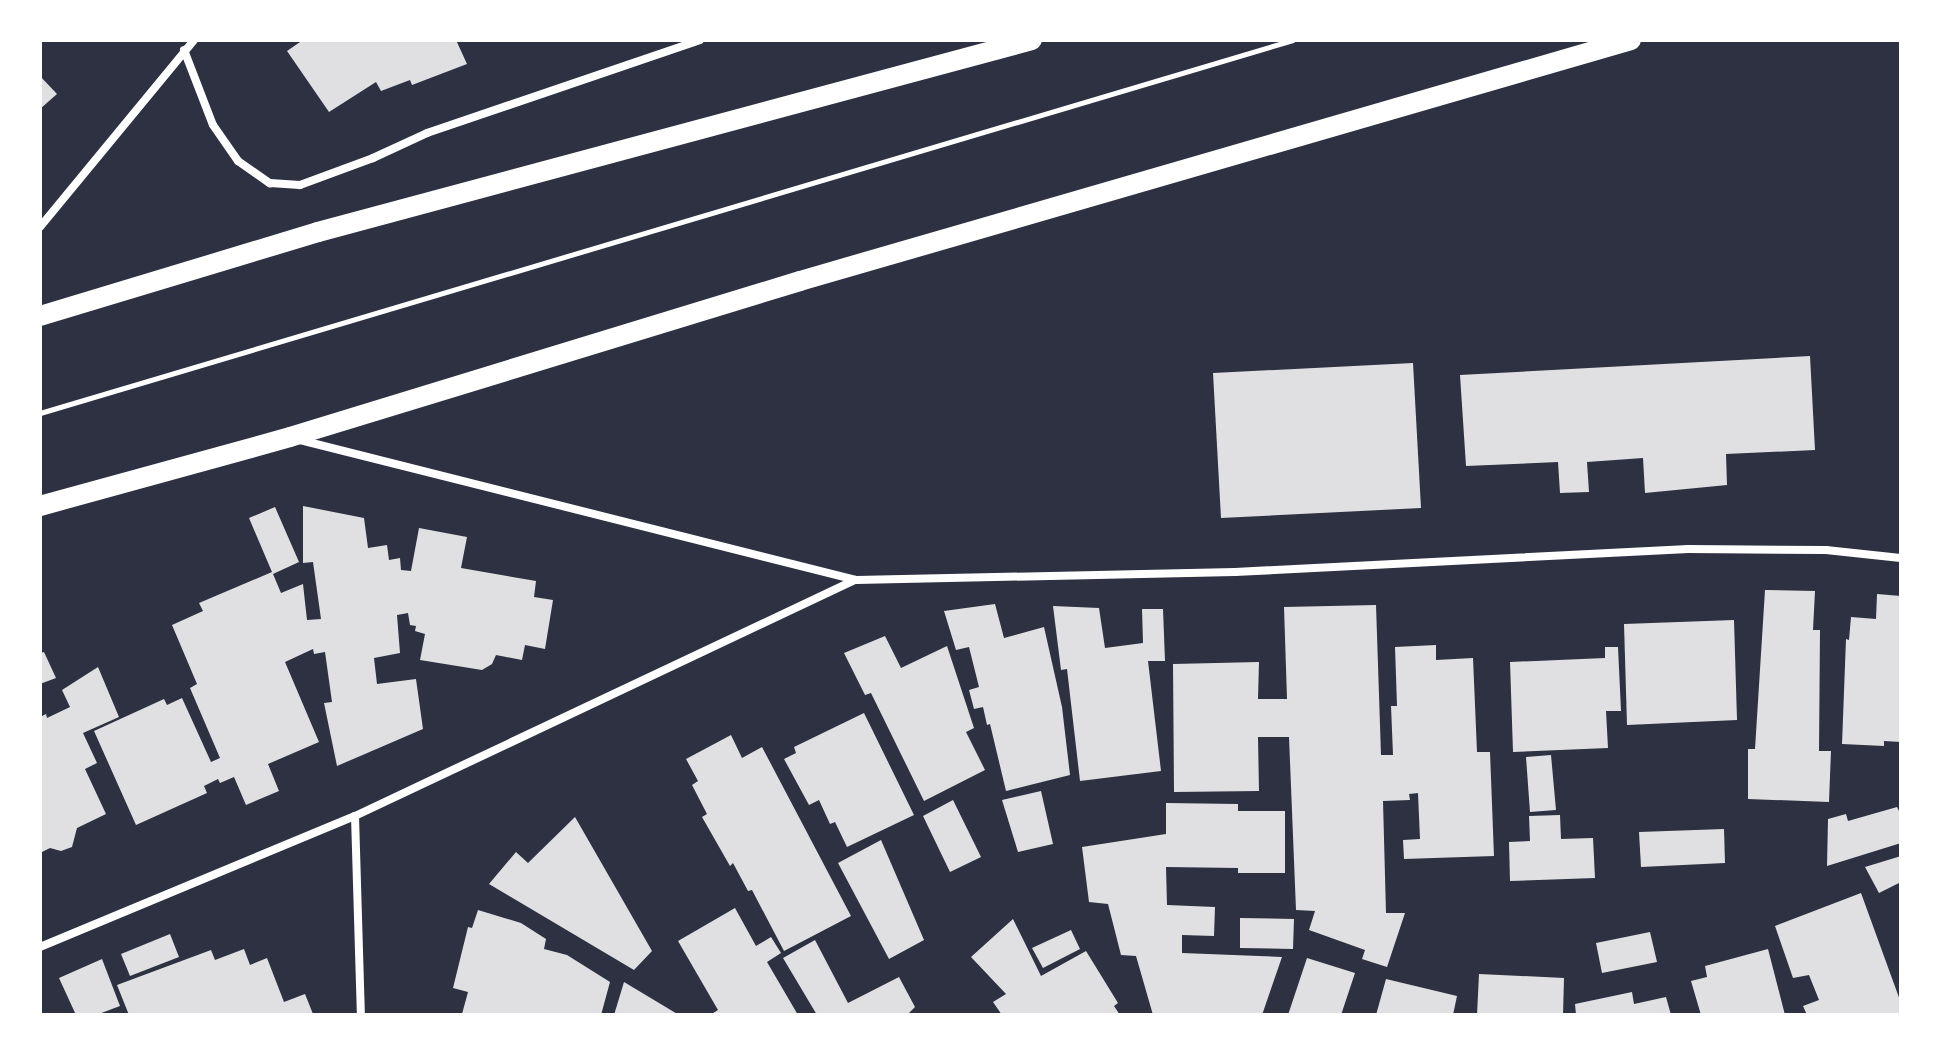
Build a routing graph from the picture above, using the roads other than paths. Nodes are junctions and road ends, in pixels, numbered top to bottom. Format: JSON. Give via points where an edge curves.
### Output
{"nodes":[{"id":1,"x":194,"y":40,"type":"edge"},
{"id":2,"x":700,"y":40,"type":"edge"},
{"id":3,"x":1032,"y":40,"type":"edge"},
{"id":4,"x":1631,"y":40,"type":"edge"},
{"id":5,"x":184,"y":50,"type":"junction"},
{"id":6,"x":40,"y":227,"type":"edge"},
{"id":7,"x":40,"y":316,"type":"edge"},
{"id":8,"x":290,"y":437,"type":"junction"},
{"id":9,"x":40,"y":506,"type":"edge"},
{"id":10,"x":1901,"y":558,"type":"edge"},
{"id":11,"x":856,"y":580,"type":"junction"},
{"id":12,"x":355,"y":816,"type":"junction"},
{"id":13,"x":40,"y":947,"type":"edge"},
{"id":14,"x":361,"y":1015,"type":"edge"}],
"edges":[{"from":1,"to":5,"type":"street"},
{"from":2,"to":5,"type":"street","via":[[427,133],[300,185],[270,183],[238,161],[213,125]]},
{"from":3,"to":7,"type":"main road","via":[[318,232]]},
{"from":4,"to":8,"type":"main road","via":[[800,281]]},
{"from":5,"to":6,"type":"street"},
{"from":8,"to":9,"type":"main road"},
{"from":8,"to":11,"type":"street"},
{"from":10,"to":11,"type":"street","via":[[1826,550],[1688,549],[1235,572]]},
{"from":11,"to":12,"type":"street"},
{"from":12,"to":13,"type":"street"},
{"from":12,"to":14,"type":"street"}]}
